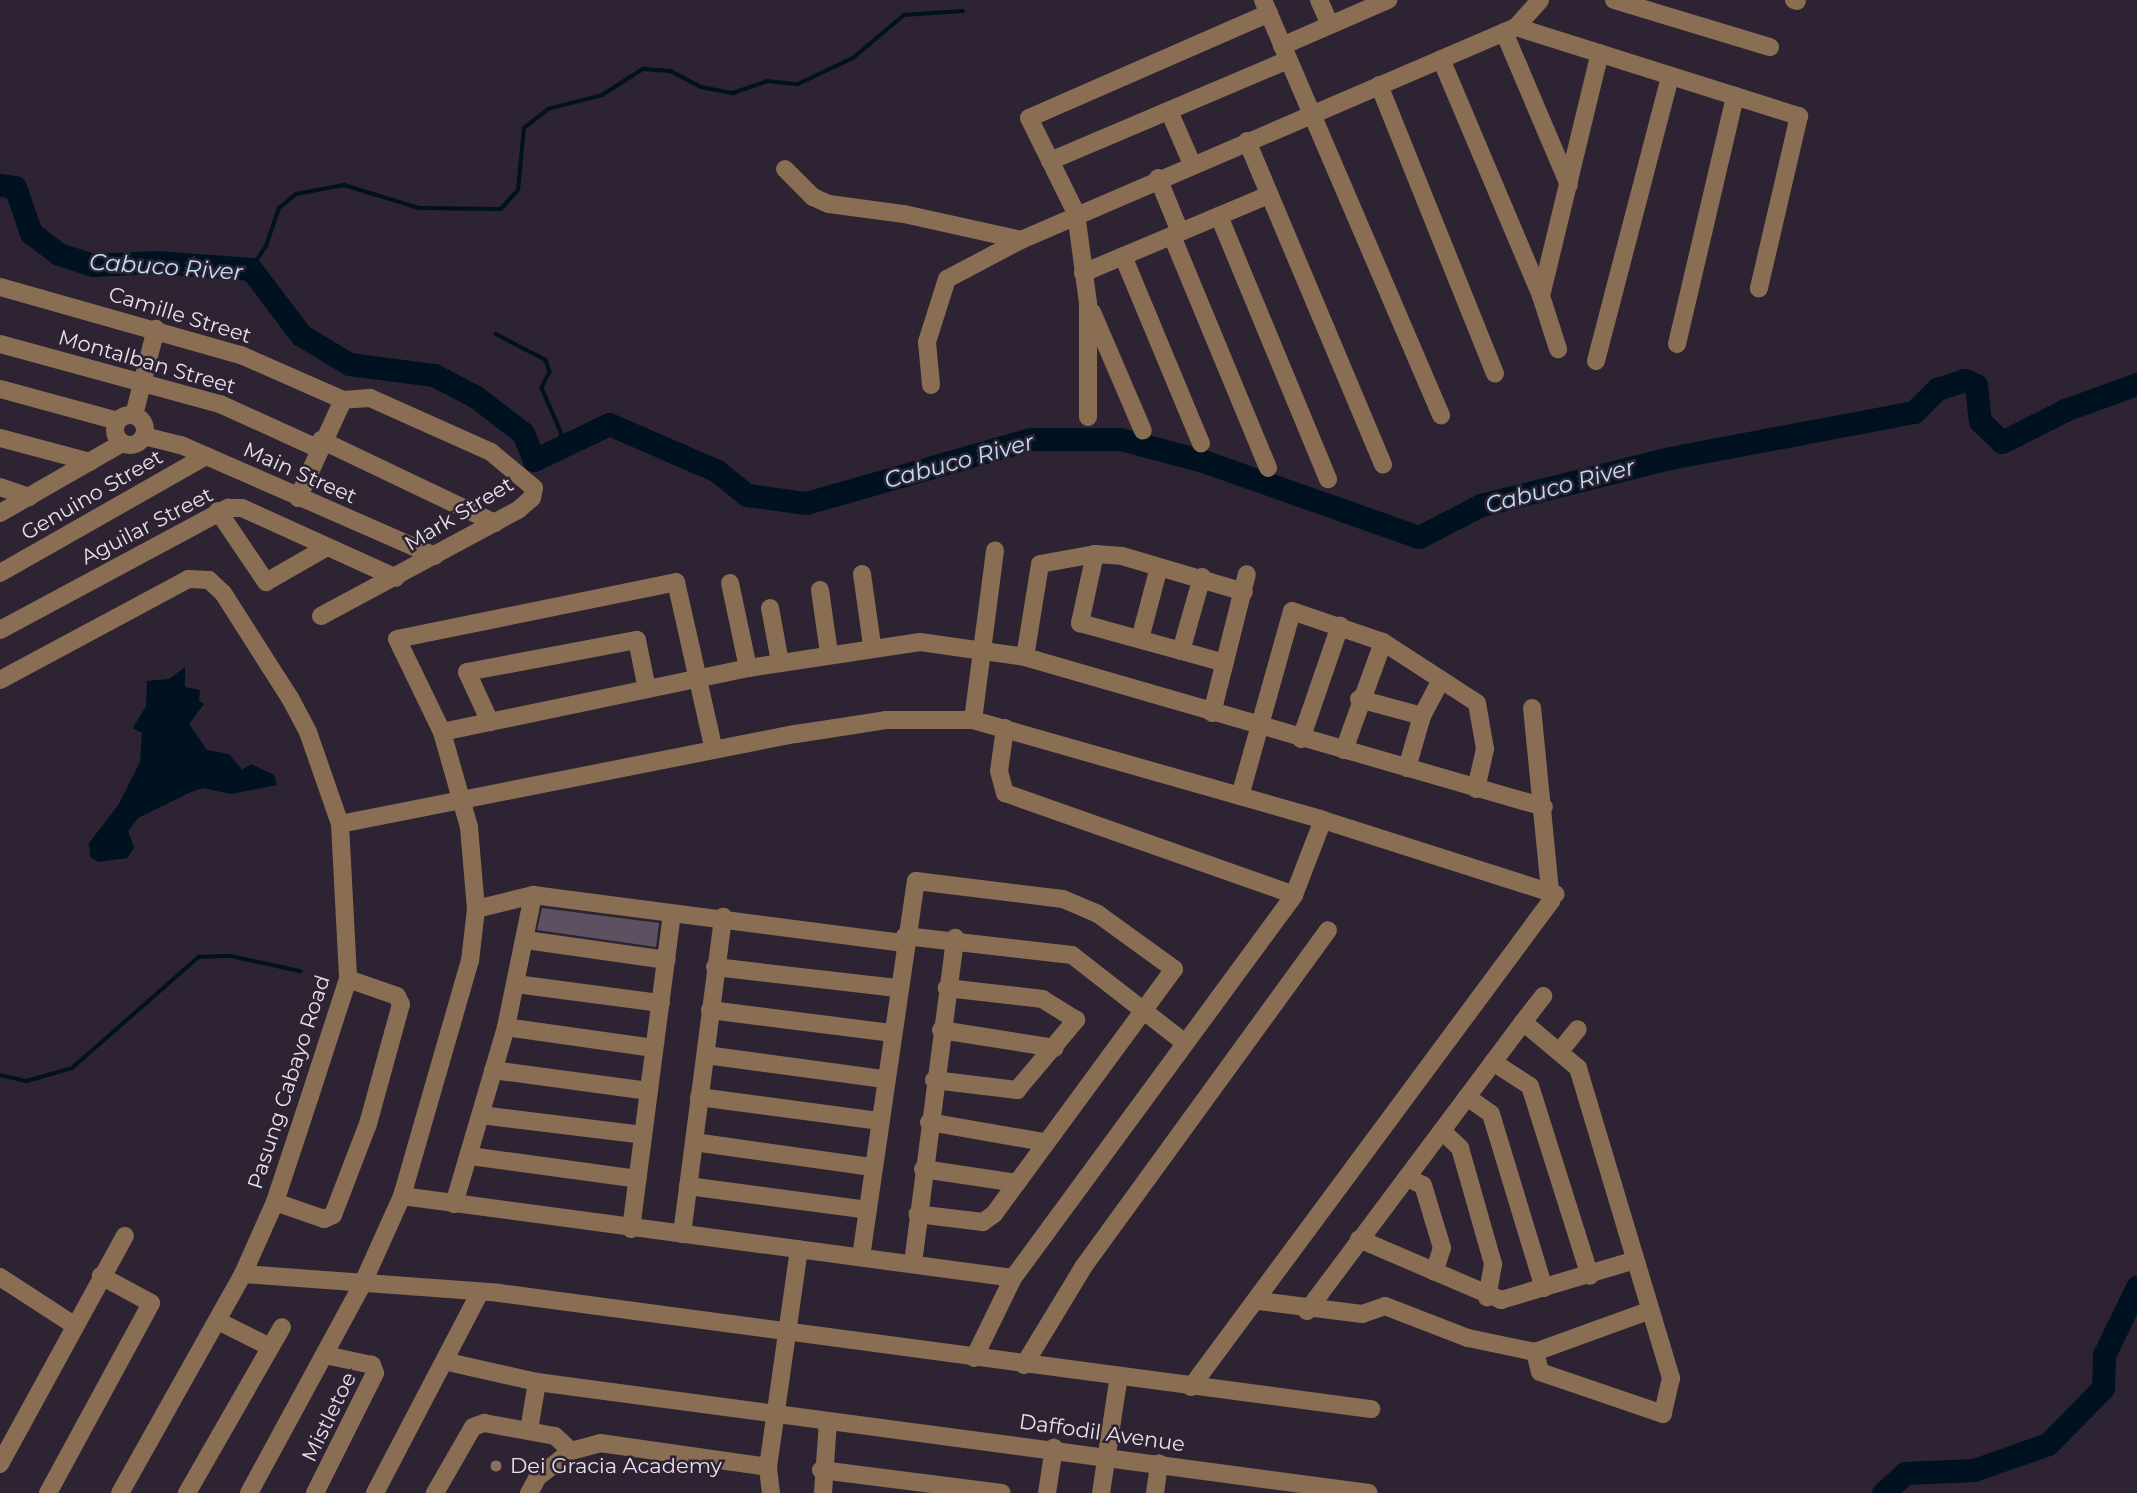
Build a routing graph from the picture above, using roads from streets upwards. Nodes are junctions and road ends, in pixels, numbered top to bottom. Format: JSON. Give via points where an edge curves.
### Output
{"nodes":[{"id":1,"x":1319,"y":0,"type":"edge"},
{"id":2,"x":1388,"y":0,"type":"edge"},
{"id":3,"x":1541,"y":0,"type":"edge"},
{"id":4,"x":1614,"y":0,"type":"edge"},
{"id":5,"x":1266,"y":7,"type":"edge"},
{"id":6,"x":1330,"y":24,"type":"junction"},
{"id":7,"x":1510,"y":29,"type":"junction"},
{"id":8,"x":1770,"y":47,"type":"dead end"},
{"id":9,"x":1285,"y":53,"type":"junction"},
{"id":10,"x":1600,"y":53,"type":"junction"},
{"id":11,"x":1441,"y":59,"type":"junction"},
{"id":12,"x":1670,"y":76,"type":"junction"},
{"id":13,"x":1379,"y":85,"type":"junction"},
{"id":14,"x":1735,"y":96,"type":"junction"},
{"id":15,"x":1169,"y":111,"type":"junction"},
{"id":16,"x":1310,"y":114,"type":"junction"},
{"id":17,"x":1247,"y":141,"type":"junction"},
{"id":18,"x":1051,"y":161,"type":"junction"},
{"id":19,"x":1192,"y":164,"type":"junction"},
{"id":20,"x":785,"y":169,"type":"dead end"},
{"id":21,"x":1158,"y":178,"type":"junction"},
{"id":22,"x":1569,"y":185,"type":"junction"},
{"id":23,"x":1269,"y":195,"type":"junction"},
{"id":24,"x":1076,"y":213,"type":"junction"},
{"id":25,"x":1219,"y":216,"type":"junction"},
{"id":26,"x":1176,"y":234,"type":"junction"},
{"id":27,"x":1021,"y":240,"type":"junction"},
{"id":28,"x":1124,"y":256,"type":"junction"},
{"id":29,"x":1083,"y":273,"type":"junction"},
{"id":30,"x":0,"y":287,"type":"edge"},
{"id":31,"x":1759,"y":288,"type":"dead end"},
{"id":32,"x":1541,"y":296,"type":"junction"},
{"id":33,"x":1088,"y":303,"type":"junction"},
{"id":34,"x":156,"y":329,"type":"junction"},
{"id":35,"x":0,"y":344,"type":"edge"},
{"id":36,"x":1676,"y":344,"type":"dead end"},
{"id":37,"x":1558,"y":349,"type":"dead end"},
{"id":38,"x":1595,"y":361,"type":"dead end"},
{"id":39,"x":1495,"y":374,"type":"dead end"},
{"id":40,"x":142,"y":380,"type":"junction"},
{"id":41,"x":931,"y":385,"type":"dead end"},
{"id":42,"x":0,"y":389,"type":"edge"},
{"id":43,"x":343,"y":400,"type":"junction"},
{"id":44,"x":1441,"y":416,"type":"dead end"},
{"id":45,"x":1088,"y":417,"type":"dead end"},
{"id":46,"x":126,"y":418,"type":"junction"},
{"id":47,"x":1143,"y":431,"type":"dead end"},
{"id":48,"x":144,"y":436,"type":"junction"},
{"id":49,"x":0,"y":438,"type":"edge"},
{"id":50,"x":122,"y":443,"type":"junction"},
{"id":51,"x":1201,"y":443,"type":"dead end"},
{"id":52,"x":319,"y":444,"type":"junction"},
{"id":53,"x":206,"y":456,"type":"junction"},
{"id":54,"x":90,"y":463,"type":"junction"},
{"id":55,"x":1383,"y":465,"type":"dead end"},
{"id":56,"x":1268,"y":468,"type":"dead end"},
{"id":57,"x":1328,"y":479,"type":"dead end"},
{"id":58,"x":0,"y":487,"type":"edge"},
{"id":59,"x":29,"y":497,"type":"junction"},
{"id":60,"x":298,"y":498,"type":"junction"},
{"id":61,"x":218,"y":510,"type":"junction"},
{"id":62,"x":0,"y":513,"type":"edge"},
{"id":63,"x":495,"y":523,"type":"junction"},
{"id":64,"x":327,"y":547,"type":"junction"},
{"id":65,"x":995,"y":550,"type":"dead end"},
{"id":66,"x":1094,"y":554,"type":"junction"},
{"id":67,"x":435,"y":556,"type":"junction"},
{"id":68,"x":1159,"y":566,"type":"junction"},
{"id":69,"x":0,"y":573,"type":"edge"},
{"id":70,"x":862,"y":574,"type":"dead end"},
{"id":71,"x":1202,"y":577,"type":"junction"},
{"id":72,"x":396,"y":578,"type":"junction"},
{"id":73,"x":730,"y":583,"type":"dead end"},
{"id":74,"x":820,"y":590,"type":"dead end"},
{"id":75,"x":770,"y":608,"type":"dead end"},
{"id":76,"x":321,"y":616,"type":"dead end"},
{"id":77,"x":1340,"y":626,"type":"junction"},
{"id":78,"x":0,"y":630,"type":"edge"},
{"id":79,"x":1140,"y":639,"type":"junction"},
{"id":80,"x":1383,"y":642,"type":"junction"},
{"id":81,"x":872,"y":645,"type":"junction"},
{"id":82,"x":982,"y":648,"type":"junction"},
{"id":83,"x":1181,"y":650,"type":"junction"},
{"id":84,"x":830,"y":653,"type":"junction"},
{"id":85,"x":1025,"y":657,"type":"junction"},
{"id":86,"x":780,"y":662,"type":"junction"},
{"id":87,"x":1225,"y":663,"type":"junction"},
{"id":88,"x":748,"y":667,"type":"junction"},
{"id":89,"x":698,"y":679,"type":"junction"},
{"id":90,"x":0,"y":680,"type":"edge"},
{"id":91,"x":1441,"y":680,"type":"junction"},
{"id":92,"x":647,"y":689,"type":"junction"},
{"id":93,"x":1359,"y":699,"type":"junction"},
{"id":94,"x":1532,"y":708,"type":"dead end"},
{"id":95,"x":1212,"y":713,"type":"junction"},
{"id":96,"x":1422,"y":716,"type":"junction"},
{"id":97,"x":973,"y":720,"type":"junction"},
{"id":98,"x":490,"y":722,"type":"junction"},
{"id":99,"x":1258,"y":727,"type":"junction"},
{"id":100,"x":1005,"y":729,"type":"junction"},
{"id":101,"x":442,"y":732,"type":"junction"},
{"id":102,"x":1301,"y":739,"type":"junction"},
{"id":103,"x":714,"y":750,"type":"junction"},
{"id":104,"x":1344,"y":751,"type":"junction"},
{"id":105,"x":1406,"y":768,"type":"junction"},
{"id":106,"x":1476,"y":789,"type":"junction"},
{"id":107,"x":1240,"y":796,"type":"junction"},
{"id":108,"x":462,"y":802,"type":"junction"},
{"id":109,"x":1544,"y":807,"type":"junction"},
{"id":110,"x":1323,"y":820,"type":"junction"},
{"id":111,"x":340,"y":824,"type":"junction"},
{"id":112,"x":1555,"y":894,"type":"junction"},
{"id":113,"x":533,"y":895,"type":"junction"},
{"id":114,"x":1294,"y":895,"type":"junction"},
{"id":115,"x":476,"y":909,"type":"junction"},
{"id":116,"x":672,"y":914,"type":"junction"},
{"id":117,"x":723,"y":917,"type":"junction"},
{"id":118,"x":1328,"y":930,"type":"dead end"},
{"id":119,"x":955,"y":938,"type":"junction"},
{"id":120,"x":526,"y":940,"type":"junction"},
{"id":121,"x":905,"y":940,"type":"junction"},
{"id":122,"x":667,"y":960,"type":"junction"},
{"id":123,"x":715,"y":967,"type":"junction"},
{"id":124,"x":348,"y":979,"type":"junction"},
{"id":125,"x":516,"y":984,"type":"junction"},
{"id":126,"x":897,"y":988,"type":"junction"},
{"id":127,"x":947,"y":988,"type":"junction"},
{"id":128,"x":1543,"y":996,"type":"dead end"},
{"id":129,"x":661,"y":1003,"type":"junction"},
{"id":130,"x":1140,"y":1009,"type":"junction"},
{"id":131,"x":710,"y":1010,"type":"junction"},
{"id":132,"x":1523,"y":1022,"type":"junction"},
{"id":133,"x":506,"y":1027,"type":"junction"},
{"id":134,"x":942,"y":1030,"type":"junction"},
{"id":135,"x":1577,"y":1030,"type":"dead end"},
{"id":136,"x":891,"y":1033,"type":"junction"},
{"id":137,"x":1185,"y":1043,"type":"junction"},
{"id":138,"x":654,"y":1048,"type":"junction"},
{"id":139,"x":1055,"y":1048,"type":"junction"},
{"id":140,"x":1560,"y":1051,"type":"junction"},
{"id":141,"x":706,"y":1055,"type":"junction"},
{"id":142,"x":1493,"y":1062,"type":"junction"},
{"id":143,"x":493,"y":1070,"type":"junction"},
{"id":144,"x":884,"y":1079,"type":"junction"},
{"id":145,"x":934,"y":1080,"type":"junction"},
{"id":146,"x":649,"y":1091,"type":"junction"},
{"id":147,"x":699,"y":1097,"type":"junction"},
{"id":148,"x":1467,"y":1097,"type":"junction"},
{"id":149,"x":481,"y":1115,"type":"junction"},
{"id":150,"x":878,"y":1121,"type":"junction"},
{"id":151,"x":929,"y":1122,"type":"junction"},
{"id":152,"x":1442,"y":1131,"type":"junction"},
{"id":153,"x":643,"y":1135,"type":"junction"},
{"id":154,"x":694,"y":1142,"type":"junction"},
{"id":155,"x":1044,"y":1142,"type":"junction"},
{"id":156,"x":470,"y":1156,"type":"junction"},
{"id":157,"x":872,"y":1167,"type":"junction"},
{"id":158,"x":923,"y":1169,"type":"junction"},
{"id":159,"x":1407,"y":1178,"type":"junction"},
{"id":160,"x":637,"y":1180,"type":"junction"},
{"id":161,"x":1017,"y":1182,"type":"junction"},
{"id":162,"x":688,"y":1186,"type":"junction"},
{"id":163,"x":401,"y":1196,"type":"junction"},
{"id":164,"x":275,"y":1202,"type":"junction"},
{"id":165,"x":454,"y":1203,"type":"junction"},
{"id":166,"x":867,"y":1210,"type":"junction"},
{"id":167,"x":917,"y":1213,"type":"junction"},
{"id":168,"x":631,"y":1229,"type":"junction"},
{"id":169,"x":682,"y":1234,"type":"junction"},
{"id":170,"x":125,"y":1236,"type":"dead end"},
{"id":171,"x":1359,"y":1239,"type":"junction"},
{"id":172,"x":799,"y":1249,"type":"junction"},
{"id":173,"x":861,"y":1257,"type":"junction"},
{"id":174,"x":1636,"y":1260,"type":"junction"},
{"id":175,"x":913,"y":1263,"type":"junction"},
{"id":176,"x":1434,"y":1272,"type":"junction"},
{"id":177,"x":243,"y":1274,"type":"junction"},
{"id":178,"x":101,"y":1276,"type":"junction"},
{"id":179,"x":1590,"y":1276,"type":"junction"},
{"id":180,"x":0,"y":1277,"type":"edge"},
{"id":181,"x":1013,"y":1278,"type":"junction"},
{"id":182,"x":362,"y":1284,"type":"junction"},
{"id":183,"x":1544,"y":1288,"type":"junction"},
{"id":184,"x":480,"y":1292,"type":"junction"},
{"id":185,"x":1487,"y":1297,"type":"junction"},
{"id":186,"x":1259,"y":1301,"type":"junction"},
{"id":187,"x":1307,"y":1311,"type":"junction"},
{"id":188,"x":1648,"y":1311,"type":"junction"},
{"id":189,"x":218,"y":1321,"type":"junction"},
{"id":190,"x":74,"y":1325,"type":"junction"},
{"id":191,"x":282,"y":1327,"type":"dead end"},
{"id":192,"x":786,"y":1335,"type":"junction"},
{"id":193,"x":268,"y":1346,"type":"junction"},
{"id":194,"x":1535,"y":1352,"type":"junction"},
{"id":195,"x":325,"y":1354,"type":"junction"},
{"id":196,"x":974,"y":1358,"type":"junction"},
{"id":197,"x":448,"y":1362,"type":"junction"},
{"id":198,"x":1024,"y":1364,"type":"junction"},
{"id":199,"x":1119,"y":1376,"type":"junction"},
{"id":200,"x":537,"y":1382,"type":"junction"},
{"id":201,"x":1191,"y":1387,"type":"junction"},
{"id":202,"x":1371,"y":1409,"type":"dead end"},
{"id":203,"x":776,"y":1413,"type":"junction"},
{"id":204,"x":828,"y":1422,"type":"junction"},
{"id":205,"x":529,"y":1430,"type":"junction"},
{"id":206,"x":1054,"y":1448,"type":"junction"},
{"id":207,"x":571,"y":1451,"type":"junction"},
{"id":208,"x":1106,"y":1456,"type":"junction"},
{"id":209,"x":0,"y":1464,"type":"edge"},
{"id":210,"x":1159,"y":1464,"type":"junction"},
{"id":211,"x":768,"y":1467,"type":"junction"},
{"id":212,"x":821,"y":1470,"type":"junction"},
{"id":213,"x":912,"y":1487,"type":"edge"},
{"id":214,"x":955,"y":1490,"type":"edge"},
{"id":215,"x":1325,"y":1490,"type":"edge"},
{"id":216,"x":48,"y":1493,"type":"edge"},
{"id":217,"x":120,"y":1493,"type":"edge"},
{"id":218,"x":187,"y":1493,"type":"edge"},
{"id":219,"x":249,"y":1493,"type":"edge"},
{"id":220,"x":315,"y":1493,"type":"edge"},
{"id":221,"x":375,"y":1493,"type":"edge"},
{"id":222,"x":435,"y":1493,"type":"edge"},
{"id":223,"x":530,"y":1493,"type":"edge"},
{"id":224,"x":771,"y":1493,"type":"edge"},
{"id":225,"x":823,"y":1493,"type":"edge"},
{"id":226,"x":999,"y":1493,"type":"edge"},
{"id":227,"x":1047,"y":1493,"type":"edge"},
{"id":228,"x":1101,"y":1493,"type":"edge"},
{"id":229,"x":1155,"y":1493,"type":"edge"},
{"id":230,"x":1368,"y":1493,"type":"edge"}],
"edges":[{"from":1,"to":6,"type":"street"},
{"from":2,"to":6,"type":"street"},
{"from":3,"to":7,"type":"street"},
{"from":4,"to":8,"type":"street"},
{"from":5,"to":9,"type":"street"},
{"from":5,"to":18,"type":"street","via":[[1029,118]]},
{"from":6,"to":9,"type":"street"},
{"from":7,"to":10,"type":"street"},
{"from":7,"to":11,"type":"street"},
{"from":7,"to":22,"type":"street"},
{"from":9,"to":15,"type":"street"},
{"from":9,"to":16,"type":"street"},
{"from":10,"to":12,"type":"street"},
{"from":10,"to":22,"type":"street"},
{"from":11,"to":13,"type":"street"},
{"from":11,"to":32,"type":"street"},
{"from":12,"to":14,"type":"street"},
{"from":12,"to":38,"type":"street"},
{"from":13,"to":16,"type":"street"},
{"from":13,"to":39,"type":"street"},
{"from":14,"to":31,"type":"street","via":[[1799,116]]},
{"from":14,"to":36,"type":"street"},
{"from":15,"to":18,"type":"street"},
{"from":15,"to":19,"type":"street"},
{"from":16,"to":17,"type":"street"},
{"from":16,"to":44,"type":"street"},
{"from":17,"to":19,"type":"street"},
{"from":17,"to":23,"type":"street"},
{"from":18,"to":24,"type":"street"},
{"from":19,"to":21,"type":"street"},
{"from":20,"to":27,"type":"street","via":[[813,197],[829,204],[904,214]]},
{"from":21,"to":24,"type":"street"},
{"from":21,"to":26,"type":"street"},
{"from":22,"to":32,"type":"street"},
{"from":23,"to":25,"type":"street"},
{"from":23,"to":55,"type":"street"},
{"from":24,"to":27,"type":"street"},
{"from":24,"to":29,"type":"street"},
{"from":25,"to":26,"type":"street"},
{"from":25,"to":57,"type":"street"},
{"from":26,"to":28,"type":"street"},
{"from":26,"to":56,"type":"street"},
{"from":27,"to":41,"type":"street","via":[[947,279],[927,342]]},
{"from":28,"to":29,"type":"street"},
{"from":28,"to":51,"type":"street"},
{"from":29,"to":33,"type":"street"},
{"from":30,"to":34,"type":"street","name":"Camille Street"},
{"from":32,"to":37,"type":"street"},
{"from":33,"to":45,"type":"street"},
{"from":33,"to":47,"type":"street"},
{"from":34,"to":40,"type":"street"},
{"from":34,"to":43,"type":"street","name":"Camille Street","via":[[241,355]]},
{"from":35,"to":40,"type":"street","name":"Montalban Street"},
{"from":40,"to":46,"type":"street"},
{"from":40,"to":52,"type":"street","name":"Montalban Street","via":[[220,404]]},
{"from":42,"to":46,"type":"street"},
{"from":43,"to":52,"type":"street"},
{"from":43,"to":63,"type":"street","name":"Mark Street","via":[[370,398],[506,459],[534,488],[532,498]]},
{"from":46,"to":48,"type":"street","via":[[143,421]]},
{"from":46,"to":50,"type":"street","via":[[116,436]]},
{"from":48,"to":50,"type":"street","via":[[132,446]]},
{"from":48,"to":53,"type":"street","name":"Main Street"},
{"from":49,"to":54,"type":"street"},
{"from":50,"to":54,"type":"street"},
{"from":52,"to":60,"type":"street"},
{"from":52,"to":63,"type":"street","name":"Montalban Street"},
{"from":53,"to":60,"type":"street","name":"Main Street"},
{"from":53,"to":69,"type":"street","name":"Genuino Street"},
{"from":54,"to":59,"type":"street"},
{"from":58,"to":59,"type":"street"},
{"from":59,"to":62,"type":"street"},
{"from":60,"to":67,"type":"street","name":"Main Street"},
{"from":61,"to":64,"type":"street","name":"Aguilar Street","via":[[242,508]]},
{"from":61,"to":64,"type":"street","via":[[266,582]]},
{"from":61,"to":78,"type":"street","name":"Aguilar Street"},
{"from":63,"to":67,"type":"street","name":"Mark Street"},
{"from":64,"to":72,"type":"street","name":"Aguilar Street"},
{"from":65,"to":82,"type":"street"},
{"from":66,"to":68,"type":"street"},
{"from":66,"to":79,"type":"street","via":[[1080,623]]},
{"from":66,"to":85,"type":"street","via":[[1040,564]]},
{"from":67,"to":72,"type":"street","name":"Mark Street"},
{"from":68,"to":71,"type":"street"},
{"from":68,"to":79,"type":"street"},
{"from":70,"to":81,"type":"street"},
{"from":71,"to":83,"type":"street"},
{"from":71,"to":87,"type":"street","via":[[1245,583]]},
{"from":72,"to":76,"type":"street","name":"Mark Street"},
{"from":73,"to":88,"type":"street"},
{"from":74,"to":84,"type":"street"},
{"from":75,"to":86,"type":"street"},
{"from":77,"to":80,"type":"street"},
{"from":77,"to":99,"type":"street","via":[[1292,611]]},
{"from":77,"to":102,"type":"street"},
{"from":79,"to":83,"type":"street"},
{"from":80,"to":91,"type":"street"},
{"from":80,"to":93,"type":"street"},
{"from":81,"to":82,"type":"street","via":[[920,642]]},
{"from":81,"to":84,"type":"street"},
{"from":82,"to":85,"type":"street"},
{"from":82,"to":97,"type":"street"},
{"from":83,"to":87,"type":"street"},
{"from":84,"to":86,"type":"street"},
{"from":85,"to":95,"type":"street"},
{"from":86,"to":88,"type":"street"},
{"from":87,"to":95,"type":"street"},
{"from":88,"to":89,"type":"street"},
{"from":89,"to":92,"type":"street"},
{"from":89,"to":101,"type":"street","via":[[679,585],[673,581],[401,635],[396,647]]},
{"from":89,"to":103,"type":"street"},
{"from":90,"to":111,"type":"street","name":"Pasung Cabayo Road","via":[[188,579],[209,580],[223,593],[290,698],[308,732]]},
{"from":91,"to":96,"type":"street"},
{"from":91,"to":106,"type":"street","via":[[1478,703],[1485,749]]},
{"from":92,"to":98,"type":"street"},
{"from":92,"to":98,"type":"street","via":[[637,640],[467,672]]},
{"from":93,"to":96,"type":"street"},
{"from":93,"to":104,"type":"street"},
{"from":94,"to":109,"type":"street"},
{"from":95,"to":99,"type":"street"},
{"from":96,"to":105,"type":"street"},
{"from":97,"to":100,"type":"street"},
{"from":97,"to":103,"type":"street","via":[[886,720]]},
{"from":98,"to":101,"type":"street"},
{"from":99,"to":102,"type":"street"},
{"from":99,"to":107,"type":"street"},
{"from":100,"to":107,"type":"street"},
{"from":100,"to":114,"type":"street","via":[[999,771],[1005,793]]},
{"from":101,"to":108,"type":"street"},
{"from":102,"to":104,"type":"street"},
{"from":103,"to":108,"type":"street"},
{"from":104,"to":105,"type":"street"},
{"from":105,"to":106,"type":"street"},
{"from":106,"to":109,"type":"street"},
{"from":107,"to":110,"type":"street"},
{"from":108,"to":111,"type":"street"},
{"from":108,"to":115,"type":"street"},
{"from":109,"to":112,"type":"street"},
{"from":110,"to":112,"type":"street"},
{"from":110,"to":114,"type":"street"},
{"from":111,"to":124,"type":"street","name":"Pasung Cabayo Road"},
{"from":112,"to":186,"type":"street"},
{"from":113,"to":115,"type":"street"},
{"from":113,"to":116,"type":"street"},
{"from":113,"to":120,"type":"street"},
{"from":114,"to":137,"type":"street"},
{"from":115,"to":163,"type":"street","via":[[470,961]]},
{"from":116,"to":117,"type":"street"},
{"from":116,"to":122,"type":"street"},
{"from":117,"to":121,"type":"street"},
{"from":117,"to":123,"type":"street"},
{"from":118,"to":198,"type":"street","via":[[1084,1266]]},
{"from":119,"to":121,"type":"street"},
{"from":119,"to":127,"type":"street"},
{"from":119,"to":130,"type":"street","via":[[1072,955]]},
{"from":120,"to":122,"type":"street"},
{"from":120,"to":125,"type":"street"},
{"from":121,"to":126,"type":"street"},
{"from":121,"to":130,"type":"street","via":[[916,881],[1063,899],[1098,914],[1174,969]]},
{"from":122,"to":129,"type":"street"},
{"from":123,"to":126,"type":"street"},
{"from":123,"to":131,"type":"street"},
{"from":124,"to":164,"type":"street","name":"Pasung Cabayo Road"},
{"from":124,"to":164,"type":"street","via":[[397,996],[401,1004],[368,1124],[333,1215],[324,1219]]},
{"from":125,"to":129,"type":"street"},
{"from":125,"to":133,"type":"street"},
{"from":126,"to":136,"type":"street"},
{"from":127,"to":134,"type":"street"},
{"from":127,"to":139,"type":"street","via":[[1043,999],[1076,1020]]},
{"from":128,"to":132,"type":"street"},
{"from":129,"to":138,"type":"street"},
{"from":130,"to":137,"type":"street"},
{"from":130,"to":155,"type":"street"},
{"from":131,"to":136,"type":"street"},
{"from":131,"to":141,"type":"street"},
{"from":132,"to":140,"type":"street"},
{"from":132,"to":142,"type":"street"},
{"from":133,"to":138,"type":"street"},
{"from":133,"to":143,"type":"street"},
{"from":134,"to":139,"type":"street"},
{"from":134,"to":145,"type":"street"},
{"from":135,"to":140,"type":"street"},
{"from":136,"to":144,"type":"street"},
{"from":137,"to":181,"type":"street"},
{"from":138,"to":146,"type":"street"},
{"from":139,"to":145,"type":"street","via":[[1017,1090]]},
{"from":140,"to":174,"type":"street","via":[[1578,1068]]},
{"from":141,"to":144,"type":"street"},
{"from":141,"to":147,"type":"street"},
{"from":142,"to":148,"type":"street"},
{"from":142,"to":179,"type":"street","via":[[1530,1086]]},
{"from":143,"to":146,"type":"street"},
{"from":143,"to":149,"type":"street"},
{"from":144,"to":150,"type":"street"},
{"from":145,"to":151,"type":"street"},
{"from":146,"to":153,"type":"street"},
{"from":147,"to":150,"type":"street"},
{"from":147,"to":154,"type":"street"},
{"from":148,"to":152,"type":"street"},
{"from":148,"to":183,"type":"street","via":[[1492,1114]]},
{"from":149,"to":153,"type":"street"},
{"from":149,"to":156,"type":"street"},
{"from":150,"to":157,"type":"street"},
{"from":151,"to":155,"type":"street"},
{"from":151,"to":158,"type":"street"},
{"from":152,"to":159,"type":"street"},
{"from":152,"to":185,"type":"street","via":[[1460,1148],[1493,1264]]},
{"from":153,"to":160,"type":"street"},
{"from":154,"to":157,"type":"street"},
{"from":154,"to":162,"type":"street"},
{"from":155,"to":161,"type":"street"},
{"from":156,"to":160,"type":"street"},
{"from":156,"to":165,"type":"street"},
{"from":157,"to":166,"type":"street"},
{"from":158,"to":161,"type":"street"},
{"from":158,"to":167,"type":"street"},
{"from":159,"to":171,"type":"street"},
{"from":159,"to":176,"type":"street","via":[[1423,1185],[1442,1248]]},
{"from":160,"to":168,"type":"street"},
{"from":161,"to":167,"type":"street","via":[[983,1222]]},
{"from":162,"to":166,"type":"street"},
{"from":162,"to":169,"type":"street"},
{"from":163,"to":165,"type":"street"},
{"from":163,"to":182,"type":"street"},
{"from":164,"to":177,"type":"street","name":"Pasung Cabayo Road"},
{"from":165,"to":168,"type":"street"},
{"from":166,"to":173,"type":"street"},
{"from":167,"to":175,"type":"street"},
{"from":168,"to":169,"type":"street"},
{"from":169,"to":172,"type":"street"},
{"from":170,"to":178,"type":"street"},
{"from":171,"to":176,"type":"street"},
{"from":171,"to":187,"type":"street"},
{"from":172,"to":173,"type":"street"},
{"from":172,"to":192,"type":"street"},
{"from":173,"to":175,"type":"street"},
{"from":174,"to":179,"type":"street"},
{"from":174,"to":188,"type":"street"},
{"from":175,"to":181,"type":"street"},
{"from":176,"to":185,"type":"street"},
{"from":177,"to":182,"type":"street"},
{"from":177,"to":189,"type":"street","name":"Pasung Cabayo Road"},
{"from":178,"to":190,"type":"street"},
{"from":178,"to":216,"type":"street","via":[[151,1303]]},
{"from":179,"to":183,"type":"street"},
{"from":180,"to":190,"type":"street"},
{"from":181,"to":196,"type":"street"},
{"from":182,"to":184,"type":"street"},
{"from":182,"to":195,"type":"street"},
{"from":183,"to":185,"type":"street","via":[[1501,1300]]},
{"from":184,"to":192,"type":"street"},
{"from":184,"to":197,"type":"street"},
{"from":186,"to":187,"type":"street"},
{"from":186,"to":201,"type":"street"},
{"from":187,"to":194,"type":"street","via":[[1362,1314],[1385,1306],[1468,1338]]},
{"from":188,"to":194,"type":"street"},
{"from":188,"to":194,"type":"street","via":[[1671,1378],[1663,1414],[1540,1372]]},
{"from":189,"to":193,"type":"street"},
{"from":189,"to":217,"type":"street","name":"Pasung Cabayo Road"},
{"from":190,"to":209,"type":"street"},
{"from":191,"to":193,"type":"street"},
{"from":192,"to":196,"type":"street"},
{"from":192,"to":203,"type":"street"},
{"from":193,"to":218,"type":"street"},
{"from":195,"to":219,"type":"street"},
{"from":195,"to":220,"type":"street","name":"Mistletoe","via":[[372,1365],[375,1373]]},
{"from":196,"to":198,"type":"street"},
{"from":197,"to":200,"type":"street","name":"Daffodil Avenue"},
{"from":197,"to":221,"type":"street"},
{"from":198,"to":199,"type":"street"},
{"from":199,"to":201,"type":"street"},
{"from":199,"to":208,"type":"street"},
{"from":200,"to":203,"type":"street","name":"Daffodil Avenue"},
{"from":200,"to":205,"type":"street"},
{"from":201,"to":202,"type":"street"},
{"from":203,"to":204,"type":"street","name":"Daffodil Avenue"},
{"from":203,"to":211,"type":"street"},
{"from":204,"to":206,"type":"street","name":"Daffodil Avenue"},
{"from":204,"to":212,"type":"street"},
{"from":205,"to":207,"type":"street","via":[[555,1436]]},
{"from":205,"to":222,"type":"street","via":[[484,1423],[473,1427]]},
{"from":206,"to":208,"type":"street","name":"Daffodil Avenue"},
{"from":206,"to":227,"type":"street"},
{"from":207,"to":211,"type":"street","via":[[600,1443]]},
{"from":207,"to":223,"type":"street","via":[[538,1477]]},
{"from":208,"to":210,"type":"street","name":"Daffodil Avenue"},
{"from":208,"to":228,"type":"street"},
{"from":210,"to":215,"type":"street","name":"Daffodil Avenue"},
{"from":210,"to":229,"type":"street"},
{"from":211,"to":224,"type":"street"},
{"from":212,"to":213,"type":"street"},
{"from":212,"to":225,"type":"street"},
{"from":213,"to":214,"type":"street"},
{"from":214,"to":226,"type":"street"},
{"from":215,"to":230,"type":"street","name":"Daffodil Avenue"}]}
